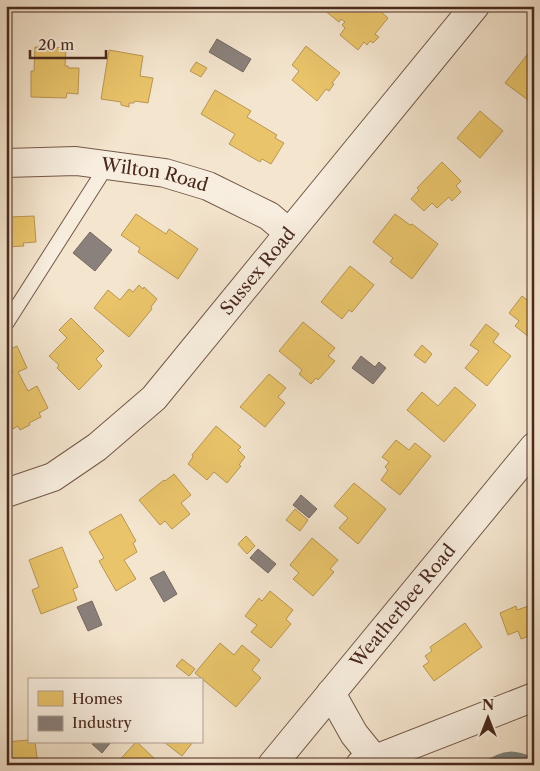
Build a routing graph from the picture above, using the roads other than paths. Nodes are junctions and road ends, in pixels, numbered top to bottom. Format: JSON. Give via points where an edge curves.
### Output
{"nodes":[{"id":1,"x":475,"y":6,"type":"edge"},
{"id":2,"x":6,"y":163,"type":"edge"},
{"id":3,"x":108,"y":164,"type":"junction"},
{"id":4,"x":289,"y":232,"type":"junction"},
{"id":5,"x":6,"y":324,"type":"edge"},
{"id":6,"x":534,"y":447,"type":"edge"},
{"id":7,"x":6,"y":493,"type":"edge"},
{"id":8,"x":331,"y":693,"type":"junction"},
{"id":9,"x":534,"y":697,"type":"edge"},
{"id":10,"x":367,"y":762,"type":"edge"},
{"id":11,"x":272,"y":765,"type":"edge"}],
"edges":[{"from":1,"to":4,"type":"street","name":"Sussex Road"},
{"from":2,"to":3,"type":"street","name":"Wilton Road","via":[[76,160]]},
{"from":3,"to":4,"type":"street","name":"Wilton Road","via":[[165,173],[208,186],[269,216]]},
{"from":3,"to":5,"type":"lane"},
{"from":4,"to":7,"type":"street","name":"Sussex Road","via":[[154,398],[97,447],[52,477]]},
{"from":6,"to":8,"type":"street","name":"Weatherbee Road"},
{"from":8,"to":10,"type":"street"},
{"from":8,"to":11,"type":"street","name":"Weatherbee Road"},
{"from":9,"to":10,"type":"street"}]}
